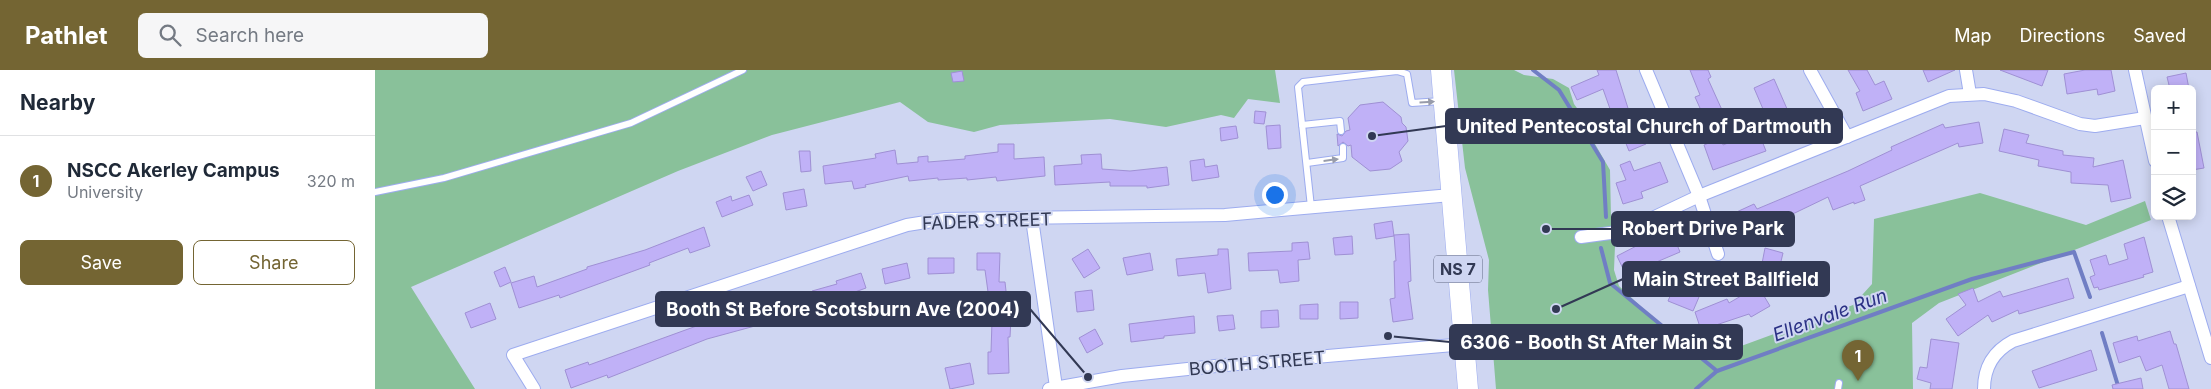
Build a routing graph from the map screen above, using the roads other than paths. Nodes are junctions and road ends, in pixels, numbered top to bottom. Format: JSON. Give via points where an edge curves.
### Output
{"nodes":[{"id":1,"x":743,"y":70,"type":"edge"},
{"id":2,"x":1441,"y":70,"type":"edge"},
{"id":3,"x":1646,"y":70,"type":"edge"},
{"id":4,"x":1810,"y":70,"type":"edge"},
{"id":5,"x":1966,"y":70,"type":"edge"},
{"id":6,"x":2135,"y":70,"type":"edge"},
{"id":7,"x":1970,"y":94,"type":"junction"},
{"id":8,"x":1443,"y":100,"type":"junction"},
{"id":9,"x":2145,"y":118,"type":"junction"},
{"id":10,"x":1302,"y":125,"type":"junction"},
{"id":11,"x":1341,"y":131,"type":"dead end"},
{"id":12,"x":1847,"y":137,"type":"junction"},
{"id":13,"x":2151,"y":144,"type":"edge"},
{"id":14,"x":1343,"y":147,"type":"dead end"},
{"id":15,"x":1307,"y":163,"type":"junction"},
{"id":16,"x":375,"y":192,"type":"edge"},
{"id":17,"x":1451,"y":195,"type":"junction"},
{"id":18,"x":1699,"y":196,"type":"junction"},
{"id":19,"x":1311,"y":208,"type":"junction"},
{"id":20,"x":1032,"y":219,"type":"junction"},
{"id":21,"x":2169,"y":220,"type":"edge"},
{"id":22,"x":1581,"y":237,"type":"dead end"},
{"id":23,"x":1718,"y":254,"type":"dead end"},
{"id":24,"x":2189,"y":286,"type":"junction"},
{"id":25,"x":1465,"y":344,"type":"junction"},
{"id":26,"x":2211,"y":358,"type":"edge"},
{"id":27,"x":1053,"y":388,"type":"edge"},
{"id":28,"x":534,"y":389,"type":"edge"},
{"id":29,"x":1468,"y":389,"type":"edge"},
{"id":30,"x":1984,"y":389,"type":"edge"}],
"edges":[{"from":1,"to":16,"type":"lane","via":[[631,123],[444,178]]},
{"from":2,"to":8,"type":"main road","number":"NS 7"},
{"from":3,"to":18,"type":"street"},
{"from":4,"to":12,"type":"street"},
{"from":5,"to":7,"type":"street"},
{"from":6,"to":9,"type":"street"},
{"from":7,"to":9,"type":"street","via":[[2016,101],[2080,124],[2095,126]]},
{"from":7,"to":12,"type":"street","via":[[1941,98]]},
{"from":10,"to":8,"type":"lane","one_way":true,"via":[[1299,87],[1303,82],[1397,71],[1407,74],[1412,103]]},
{"from":8,"to":17,"type":"main road","number":"NS 7"},
{"from":9,"to":13,"type":"street"},
{"from":10,"to":11,"type":"lane","via":[[1340,121]]},
{"from":10,"to":15,"type":"lane"},
{"from":12,"to":18,"type":"street"},
{"from":15,"to":14,"type":"lane","one_way":true,"via":[[1343,158]]},
{"from":15,"to":19,"type":"lane"},
{"from":17,"to":19,"type":"street","name":"FADER STREET"},
{"from":17,"to":25,"type":"main road","number":"NS 7"},
{"from":18,"to":22,"type":"street","via":[[1625,231]]},
{"from":18,"to":23,"type":"street"},
{"from":19,"to":20,"type":"street","name":"FADER STREET","via":[[1225,215]]},
{"from":20,"to":27,"type":"street"},
{"from":20,"to":28,"type":"street","name":"FADER STREET","via":[[945,219],[907,225],[513,355]]},
{"from":21,"to":24,"type":"street"},
{"from":24,"to":26,"type":"street"},
{"from":24,"to":30,"type":"street","via":[[2013,341],[1992,358]]},
{"from":25,"to":27,"type":"street","name":"BOOTH STREET","via":[[1225,365],[1122,376]]},
{"from":25,"to":29,"type":"main road","number":"NS 7"}]}
